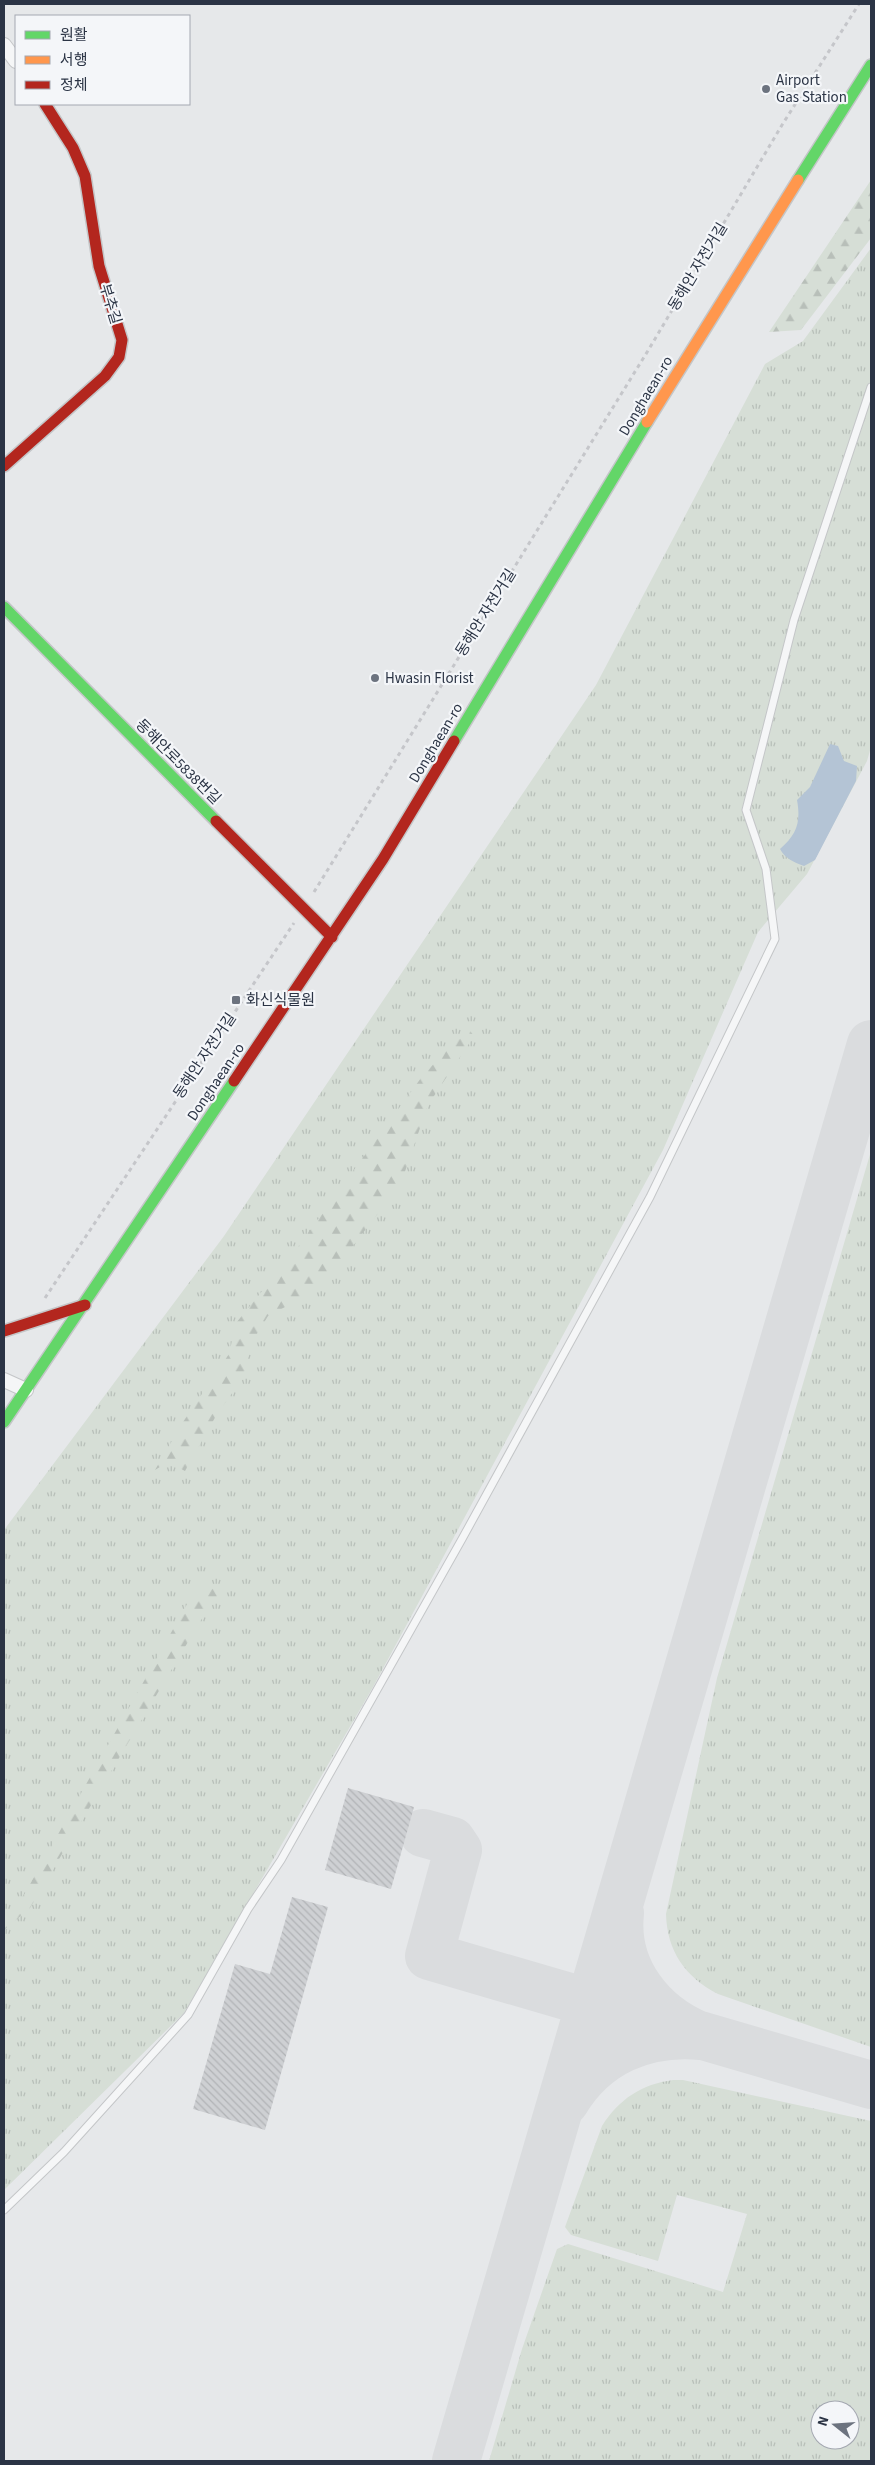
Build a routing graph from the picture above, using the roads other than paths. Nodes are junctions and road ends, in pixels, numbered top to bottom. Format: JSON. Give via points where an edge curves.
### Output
{"nodes":[{"id":1,"x":4,"y":44,"type":"edge"},
{"id":2,"x":15,"y":60,"type":"edge"},
{"id":3,"x":871,"y":65,"type":"edge"},
{"id":4,"x":46,"y":105,"type":"edge"},
{"id":5,"x":871,"y":387,"type":"edge"},
{"id":6,"x":4,"y":466,"type":"edge"},
{"id":7,"x":4,"y":607,"type":"edge"},
{"id":8,"x":332,"y":937,"type":"junction"},
{"id":9,"x":85,"y":1305,"type":"junction"},
{"id":10,"x":4,"y":1331,"type":"edge"},
{"id":11,"x":4,"y":1380,"type":"edge"},
{"id":12,"x":26,"y":1390,"type":"junction"},
{"id":13,"x":4,"y":1422,"type":"edge"},
{"id":14,"x":4,"y":2210,"type":"edge"}],
"edges":[{"from":1,"to":2,"type":"street"},
{"from":3,"to":8,"type":"main road","name":"Donghaean-ro","via":[[678,371],[439,769]]},
{"from":4,"to":6,"type":"main road","name":"부추길","via":[[73,148],[85,176],[99,266],[122,349],[105,376]]},
{"from":5,"to":14,"type":"lane","via":[[794,620],[746,810],[766,869],[775,939],[645,1205],[286,1851],[248,1909],[188,2015],[64,2152]]},
{"from":7,"to":8,"type":"main road","name":"동해안로5838번길"},
{"from":8,"to":9,"type":"main road","name":"Donghaean-ro"},
{"from":9,"to":10,"type":"main road"},
{"from":9,"to":12,"type":"main road","name":"Donghaean-ro"},
{"from":11,"to":12,"type":"street"},
{"from":12,"to":13,"type":"main road","name":"Donghaean-ro"}]}
